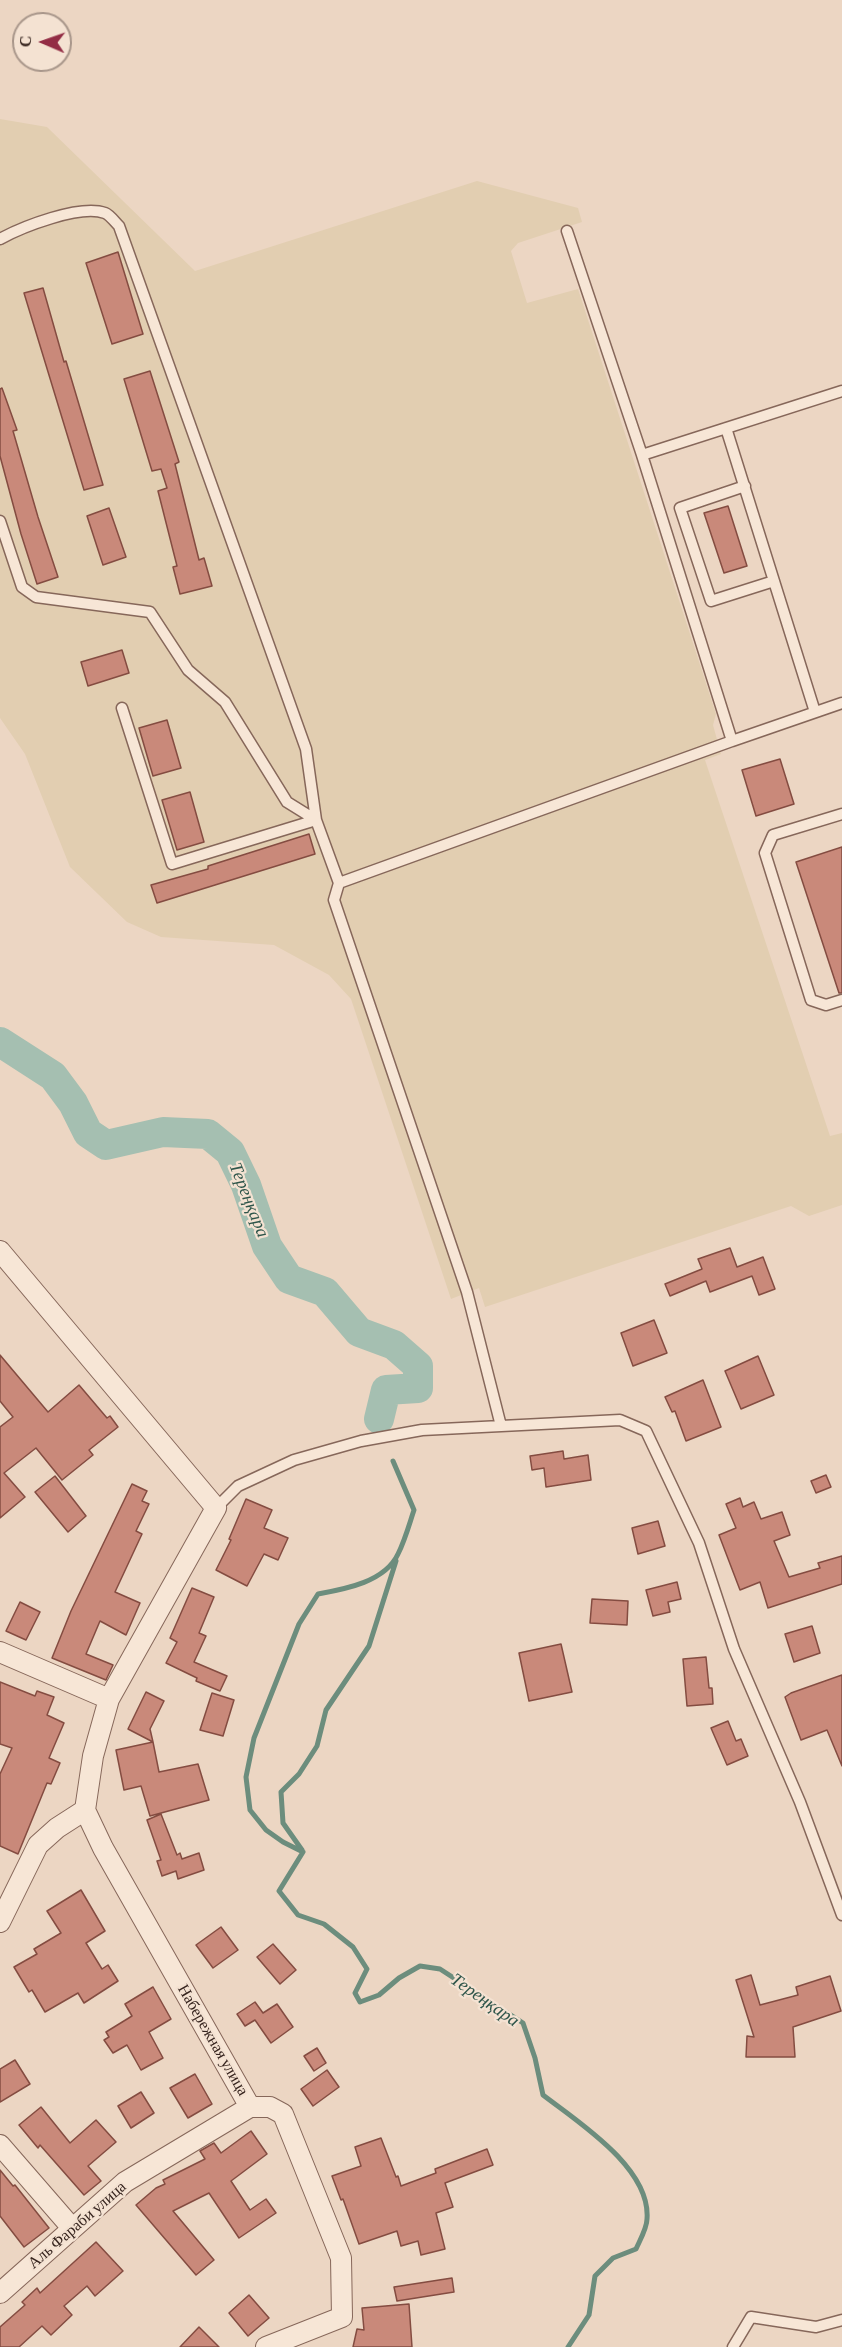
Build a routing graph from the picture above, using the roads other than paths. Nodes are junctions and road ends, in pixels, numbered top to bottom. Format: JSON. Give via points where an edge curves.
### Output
{"nodes":[{"id":1,"x":567,"y":231,"type":"dead end"},
{"id":2,"x":0,"y":240,"type":"edge"},
{"id":3,"x":842,"y":391,"type":"edge"},
{"id":4,"x":726,"y":428,"type":"junction"},
{"id":5,"x":642,"y":455,"type":"junction"},
{"id":6,"x":745,"y":486,"type":"junction"},
{"id":7,"x":0,"y":521,"type":"edge"},
{"id":8,"x":774,"y":581,"type":"junction"},
{"id":9,"x":842,"y":703,"type":"edge"},
{"id":10,"x":122,"y":708,"type":"dead end"},
{"id":11,"x":815,"y":712,"type":"junction"},
{"id":12,"x":732,"y":741,"type":"junction"},
{"id":13,"x":842,"y":814,"type":"edge"},
{"id":14,"x":316,"y":820,"type":"junction"},
{"id":15,"x":339,"y":883,"type":"junction"},
{"id":16,"x":842,"y":1000,"type":"edge"},
{"id":17,"x":0,"y":1251,"type":"edge"},
{"id":18,"x":501,"y":1426,"type":"junction"},
{"id":19,"x":216,"y":1508,"type":"junction"},
{"id":20,"x":0,"y":1652,"type":"edge"},
{"id":21,"x":109,"y":1699,"type":"junction"},
{"id":22,"x":85,"y":1810,"type":"junction"},
{"id":23,"x":2,"y":1914,"type":"edge"},
{"id":24,"x":842,"y":1915,"type":"edge"},
{"id":25,"x":250,"y":2107,"type":"junction"},
{"id":26,"x":0,"y":2145,"type":"edge"},
{"id":27,"x":72,"y":2228,"type":"junction"},
{"id":28,"x":0,"y":2293,"type":"edge"},
{"id":29,"x":842,"y":2320,"type":"edge"},
{"id":30,"x":267,"y":2347,"type":"edge"},
{"id":31,"x":733,"y":2347,"type":"edge"}],
"edges":[{"from":1,"to":5,"type":"lane"},
{"from":2,"to":14,"type":"lane","via":[[23,227],[84,211],[106,213],[118,226],[306,749]]},
{"from":3,"to":4,"type":"lane"},
{"from":4,"to":5,"type":"lane"},
{"from":4,"to":6,"type":"lane"},
{"from":5,"to":12,"type":"lane"},
{"from":6,"to":8,"type":"lane"},
{"from":6,"to":8,"type":"lane","via":[[680,508],[711,602]]},
{"from":7,"to":14,"type":"lane","via":[[22,587],[36,597],[150,612],[188,670],[225,702],[287,802]]},
{"from":8,"to":11,"type":"lane"},
{"from":9,"to":11,"type":"lane"},
{"from":10,"to":14,"type":"lane","via":[[172,864]]},
{"from":11,"to":12,"type":"lane"},
{"from":12,"to":15,"type":"lane"},
{"from":13,"to":16,"type":"lane","via":[[773,835],[765,853],[811,1000],[826,1005]]},
{"from":14,"to":15,"type":"lane"},
{"from":15,"to":18,"type":"lane","via":[[334,900],[466,1292]]},
{"from":17,"to":19,"type":"street"},
{"from":18,"to":19,"type":"lane","via":[[422,1430],[294,1460],[238,1486]]},
{"from":18,"to":24,"type":"lane","via":[[620,1420],[646,1431],[699,1543],[734,1649],[800,1802]]},
{"from":19,"to":21,"type":"street"},
{"from":20,"to":21,"type":"street"},
{"from":21,"to":22,"type":"street","via":[[93,1756]]},
{"from":22,"to":23,"type":"street","via":[[38,1845]]},
{"from":22,"to":25,"type":"street","name":"Набережная улица"},
{"from":25,"to":27,"type":"street","name":"Аль Фараби улица","via":[[124,2182]]},
{"from":25,"to":30,"type":"street","name":"Набережная улица","via":[[270,2107],[283,2114],[341,2258],[342,2317]]},
{"from":26,"to":27,"type":"street"},
{"from":27,"to":28,"type":"street","name":"Аль Фараби улица"},
{"from":29,"to":31,"type":"lane","via":[[816,2327],[752,2317]]}]}
